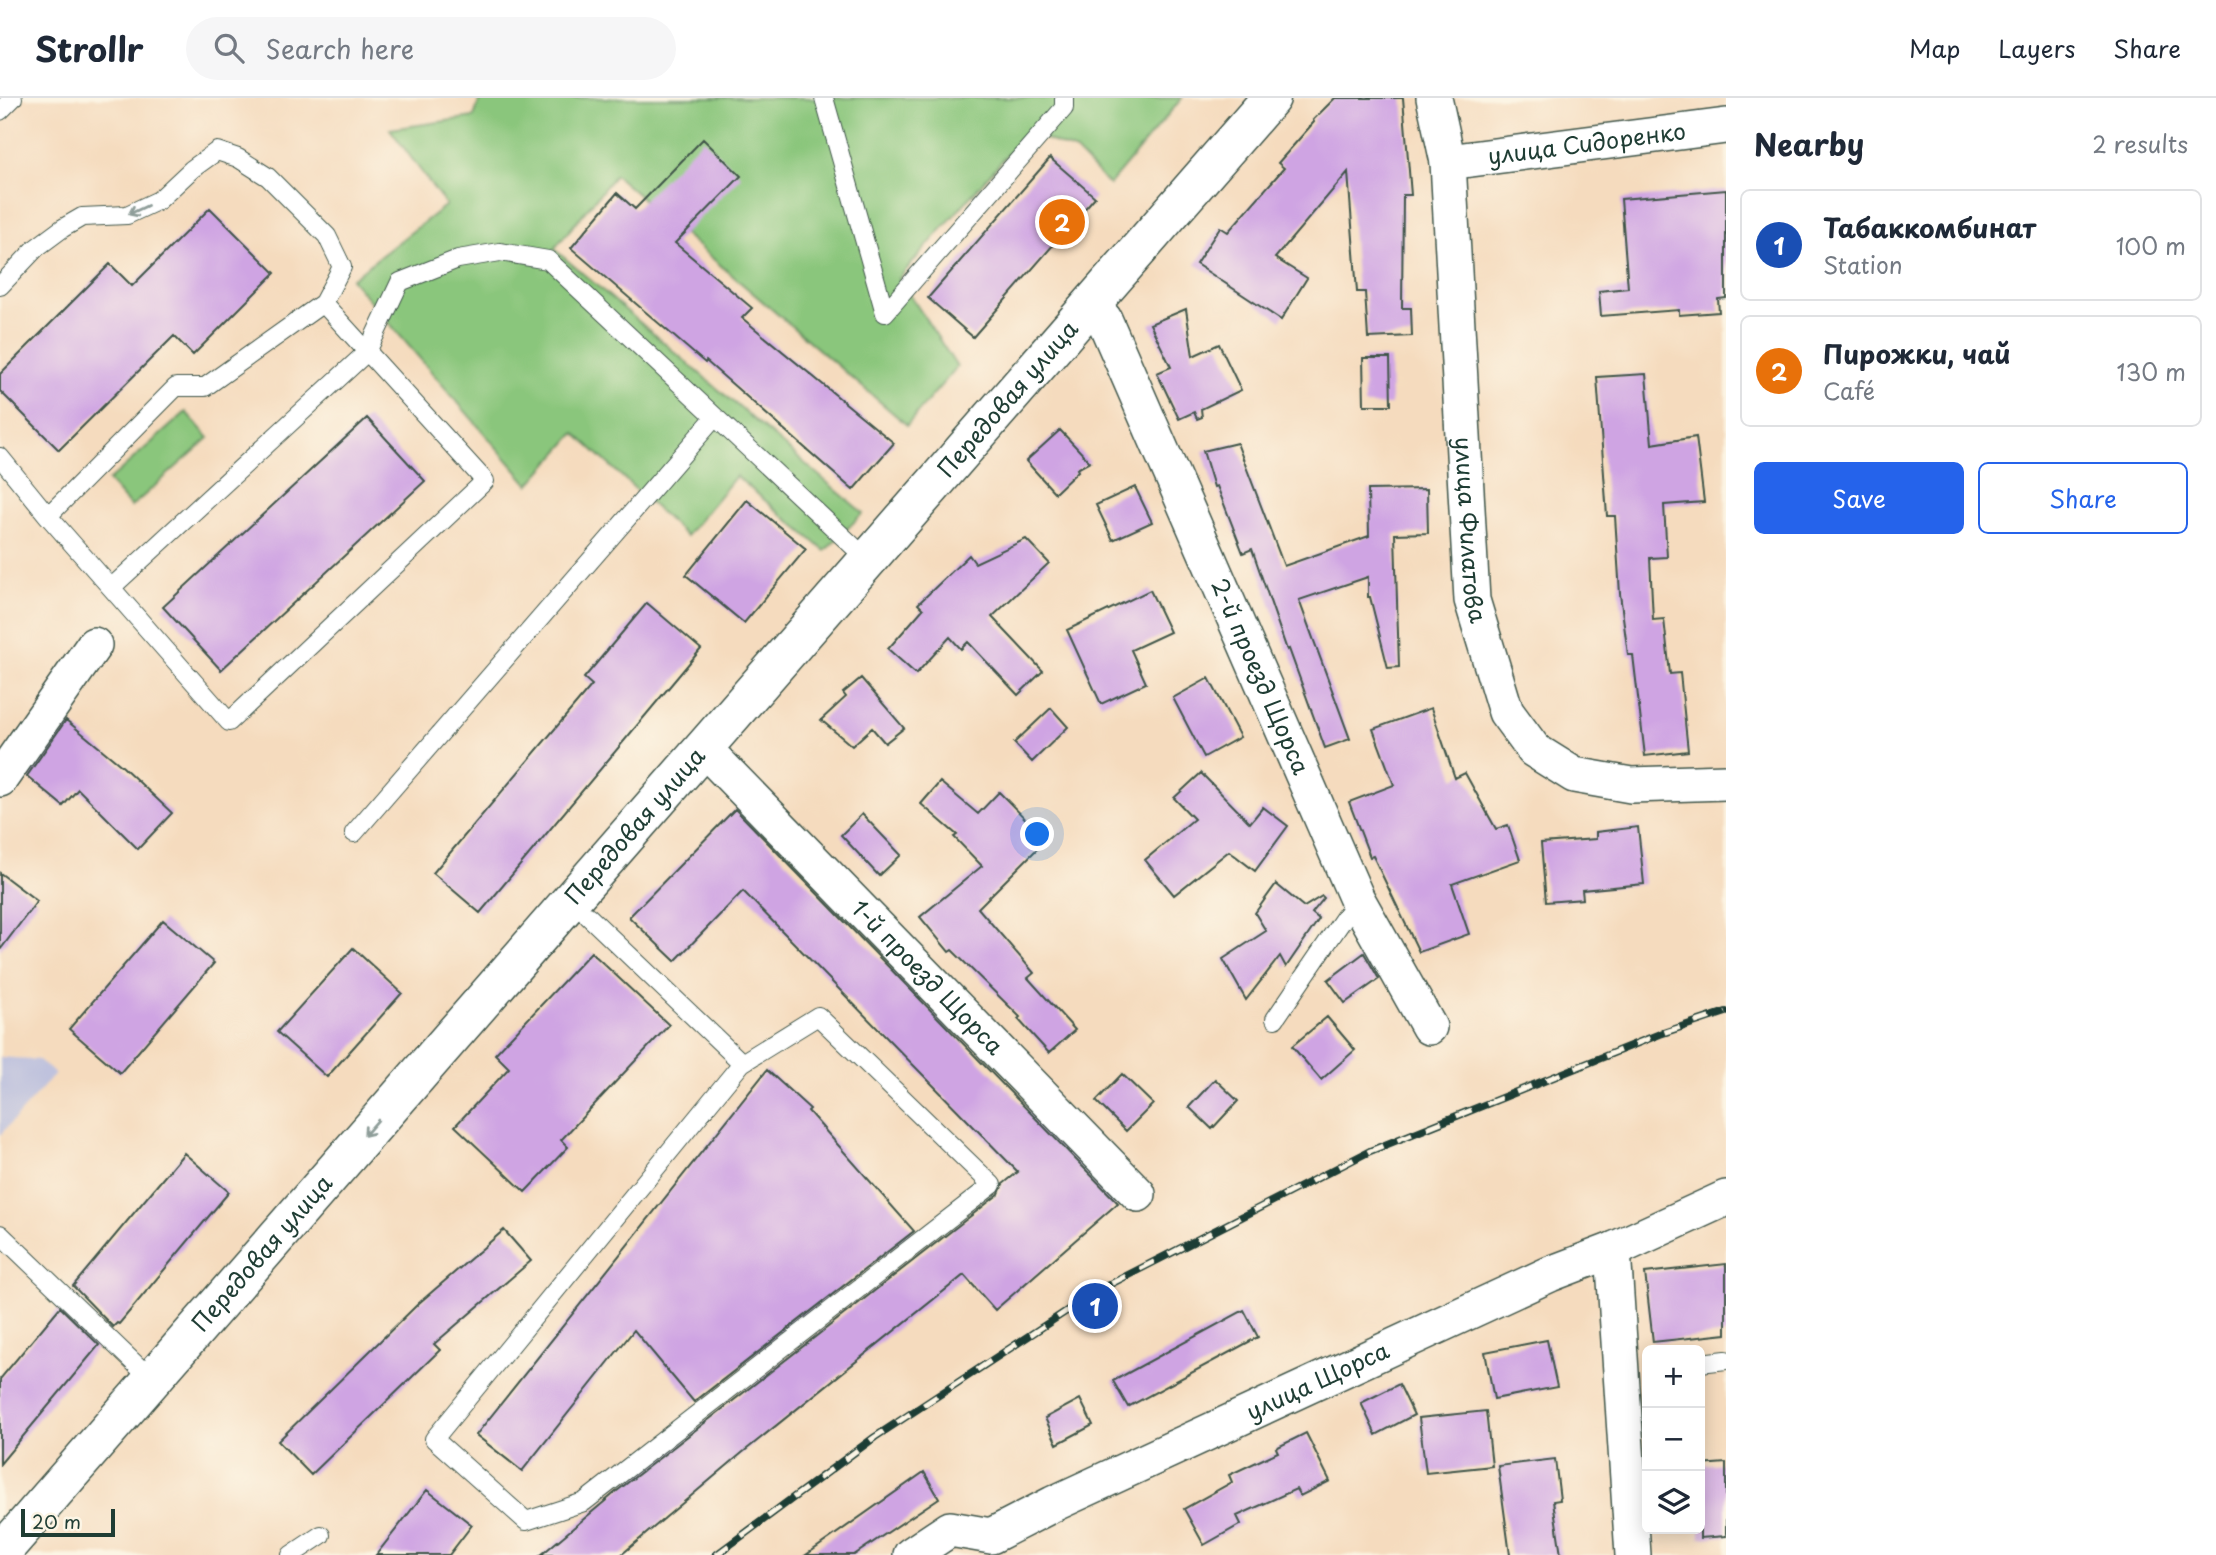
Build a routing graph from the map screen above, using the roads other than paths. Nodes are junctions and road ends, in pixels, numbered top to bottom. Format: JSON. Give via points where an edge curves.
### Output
{"nodes":[{"id":1,"x":13,"y":98,"type":"edge"},
{"id":2,"x":824,"y":98,"type":"edge"},
{"id":3,"x":1064,"y":98,"type":"edge"},
{"id":4,"x":1270,"y":98,"type":"edge"},
{"id":5,"x":1298,"y":98,"type":"edge"},
{"id":6,"x":1434,"y":98,"type":"edge"},
{"id":7,"x":0,"y":111,"type":"edge"},
{"id":8,"x":1726,"y":126,"type":"edge"},
{"id":9,"x":1448,"y":162,"type":"junction"},
{"id":10,"x":0,"y":286,"type":"edge"},
{"id":11,"x":323,"y":303,"type":"junction"},
{"id":12,"x":1104,"y":319,"type":"junction"},
{"id":13,"x":367,"y":352,"type":"junction"},
{"id":14,"x":715,"y":417,"type":"junction"},
{"id":15,"x":0,"y":457,"type":"edge"},
{"id":16,"x":48,"y":516,"type":"junction"},
{"id":17,"x":874,"y":565,"type":"junction"},
{"id":18,"x":112,"y":587,"type":"junction"},
{"id":19,"x":94,"y":645,"type":"dead end"},
{"id":20,"x":717,"y":762,"type":"junction"},
{"id":21,"x":0,"y":779,"type":"edge"},
{"id":22,"x":1726,"y":782,"type":"edge"},
{"id":23,"x":354,"y":833,"type":"dead end"},
{"id":24,"x":1357,"y":899,"type":"junction"},
{"id":25,"x":587,"y":916,"type":"junction"},
{"id":26,"x":1275,"y":1019,"type":"dead end"},
{"id":27,"x":1429,"y":1027,"type":"dead end"},
{"id":28,"x":742,"y":1063,"type":"junction"},
{"id":29,"x":1139,"y":1194,"type":"dead end"},
{"id":30,"x":1726,"y":1198,"type":"edge"},
{"id":31,"x":0,"y":1234,"type":"edge"},
{"id":32,"x":1613,"y":1250,"type":"junction"},
{"id":33,"x":1726,"y":1360,"type":"edge"},
{"id":34,"x":1705,"y":1362,"type":"edge"},
{"id":35,"x":152,"y":1380,"type":"junction"},
{"id":36,"x":321,"y":1535,"type":"dead end"},
{"id":37,"x":992,"y":1545,"type":"edge"},
{"id":38,"x":0,"y":1554,"type":"edge"},
{"id":39,"x":30,"y":1555,"type":"edge"},
{"id":40,"x":291,"y":1555,"type":"edge"},
{"id":41,"x":911,"y":1555,"type":"edge"},
{"id":42,"x":1633,"y":1555,"type":"edge"}],
"edges":[{"from":1,"to":7,"type":"lane"},
{"from":2,"to":3,"type":"lane","via":[[885,313],[1064,108]]},
{"from":4,"to":17,"type":"main road","name":"Передовая улица"},
{"from":5,"to":12,"type":"main road","name":"Передовая улица"},
{"from":6,"to":9,"type":"street","name":"улица Филатова"},
{"from":8,"to":9,"type":"street","name":"улица Сидоренко"},
{"from":9,"to":22,"type":"street","name":"улица Филатова","via":[[1472,600],[1506,712],[1534,750],[1574,775],[1631,785]]},
{"from":11,"to":10,"type":"lane","one_way":true,"via":[[342,267],[327,236],[268,177],[217,150],[159,200],[127,215],[82,217],[63,228],[36,248]]},
{"from":11,"to":13,"type":"lane"},
{"from":11,"to":16,"type":"lane","via":[[205,387],[176,387]]},
{"from":12,"to":17,"type":"main road","name":"Передовая улица"},
{"from":12,"to":24,"type":"street","name":"2-й проезд Щорса"},
{"from":13,"to":14,"type":"lane","via":[[400,282],[458,259],[500,252],[548,260]]},
{"from":13,"to":18,"type":"lane"},
{"from":13,"to":18,"type":"lane","via":[[485,481],[229,722]]},
{"from":14,"to":17,"type":"lane"},
{"from":14,"to":23,"type":"lane"},
{"from":15,"to":16,"type":"lane"},
{"from":16,"to":18,"type":"lane"},
{"from":17,"to":20,"type":"main road","name":"Передовая улица"},
{"from":17,"to":35,"type":"main road","name":"Передовая улица","one_way":true},
{"from":19,"to":21,"type":"street"},
{"from":20,"to":25,"type":"main road","name":"Передовая улица"},
{"from":20,"to":29,"type":"street","name":"1-й проезд Щорса"},
{"from":24,"to":26,"type":"lane"},
{"from":24,"to":27,"type":"street","name":"2-й проезд Щорса"},
{"from":25,"to":28,"type":"lane"},
{"from":25,"to":39,"type":"main road","name":"Передовая улица"},
{"from":28,"to":28,"type":"lane","via":[[434,1439],[526,1521],[584,1502],[992,1185],[818,1016]]},
{"from":30,"to":32,"type":"street","name":"улица Щорса"},
{"from":31,"to":35,"type":"lane"},
{"from":32,"to":37,"type":"street","name":"улица Щорса","via":[[1550,1274],[1053,1504]]},
{"from":32,"to":42,"type":"street"},
{"from":33,"to":34,"type":"lane"},
{"from":35,"to":38,"type":"main road","name":"Передовая улица"},
{"from":36,"to":40,"type":"lane"},
{"from":37,"to":41,"type":"street","name":"улица Щорса","via":[[950,1529]]}]}
